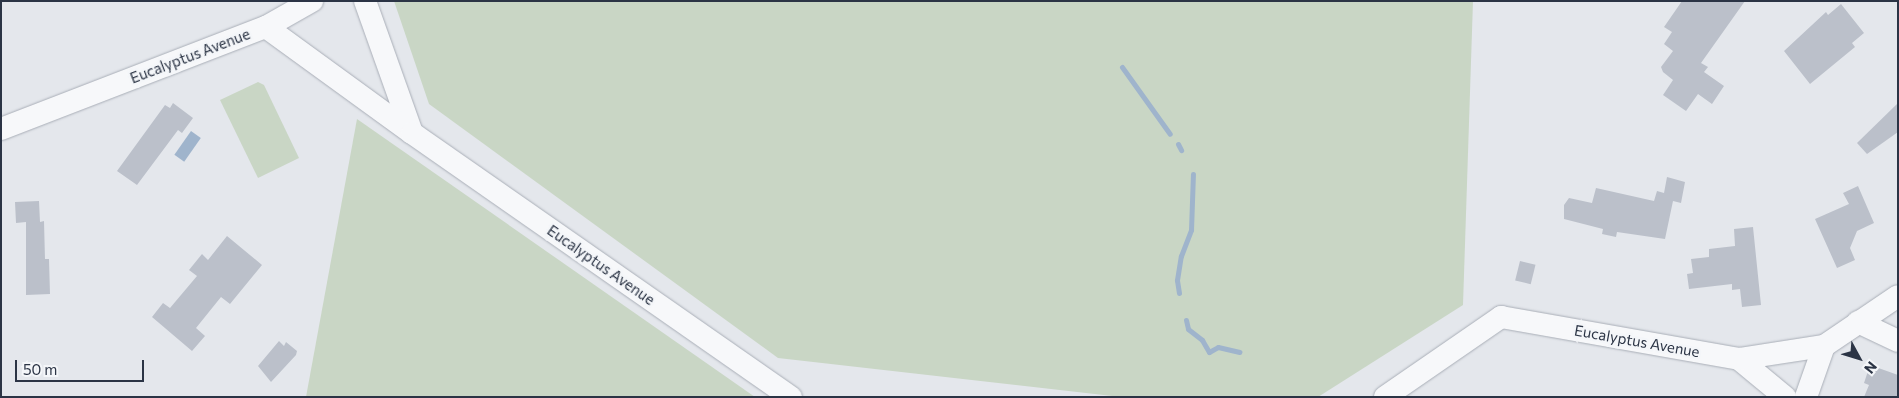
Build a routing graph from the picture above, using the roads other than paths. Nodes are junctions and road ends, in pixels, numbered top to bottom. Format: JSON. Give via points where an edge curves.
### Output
{"nodes":[{"id":1,"x":312,"y":1,"type":"edge"},
{"id":2,"x":365,"y":1,"type":"edge"},
{"id":3,"x":291,"y":7,"type":"edge"},
{"id":4,"x":266,"y":27,"type":"junction"},
{"id":5,"x":1,"y":129,"type":"edge"},
{"id":6,"x":412,"y":133,"type":"junction"},
{"id":7,"x":1898,"y":296,"type":"edge"},
{"id":8,"x":1858,"y":322,"type":"junction"},
{"id":9,"x":1898,"y":341,"type":"edge"},
{"id":10,"x":1824,"y":346,"type":"junction"},
{"id":11,"x":1739,"y":359,"type":"junction"},
{"id":12,"x":790,"y":397,"type":"edge"},
{"id":13,"x":1385,"y":397,"type":"edge"},
{"id":14,"x":1785,"y":397,"type":"edge"},
{"id":15,"x":1806,"y":397,"type":"edge"}],
"edges":[{"from":1,"to":3,"type":"street"},
{"from":2,"to":6,"type":"street","via":[[368,18]]},
{"from":3,"to":4,"type":"street"},
{"from":4,"to":5,"type":"street","name":"Eucalyptus Avenue"},
{"from":4,"to":6,"type":"street","name":"Eucalyptus Avenue"},
{"from":6,"to":12,"type":"street","name":"Eucalyptus Avenue"},
{"from":7,"to":8,"type":"street","name":"Eucalyptus Avenue"},
{"from":8,"to":9,"type":"street"},
{"from":8,"to":10,"type":"street","name":"Eucalyptus Avenue"},
{"from":10,"to":11,"type":"street","name":"Eucalyptus Avenue"},
{"from":10,"to":15,"type":"street"},
{"from":11,"to":13,"type":"street","name":"Eucalyptus Avenue","via":[[1501,317]]},
{"from":11,"to":14,"type":"street"}]}
